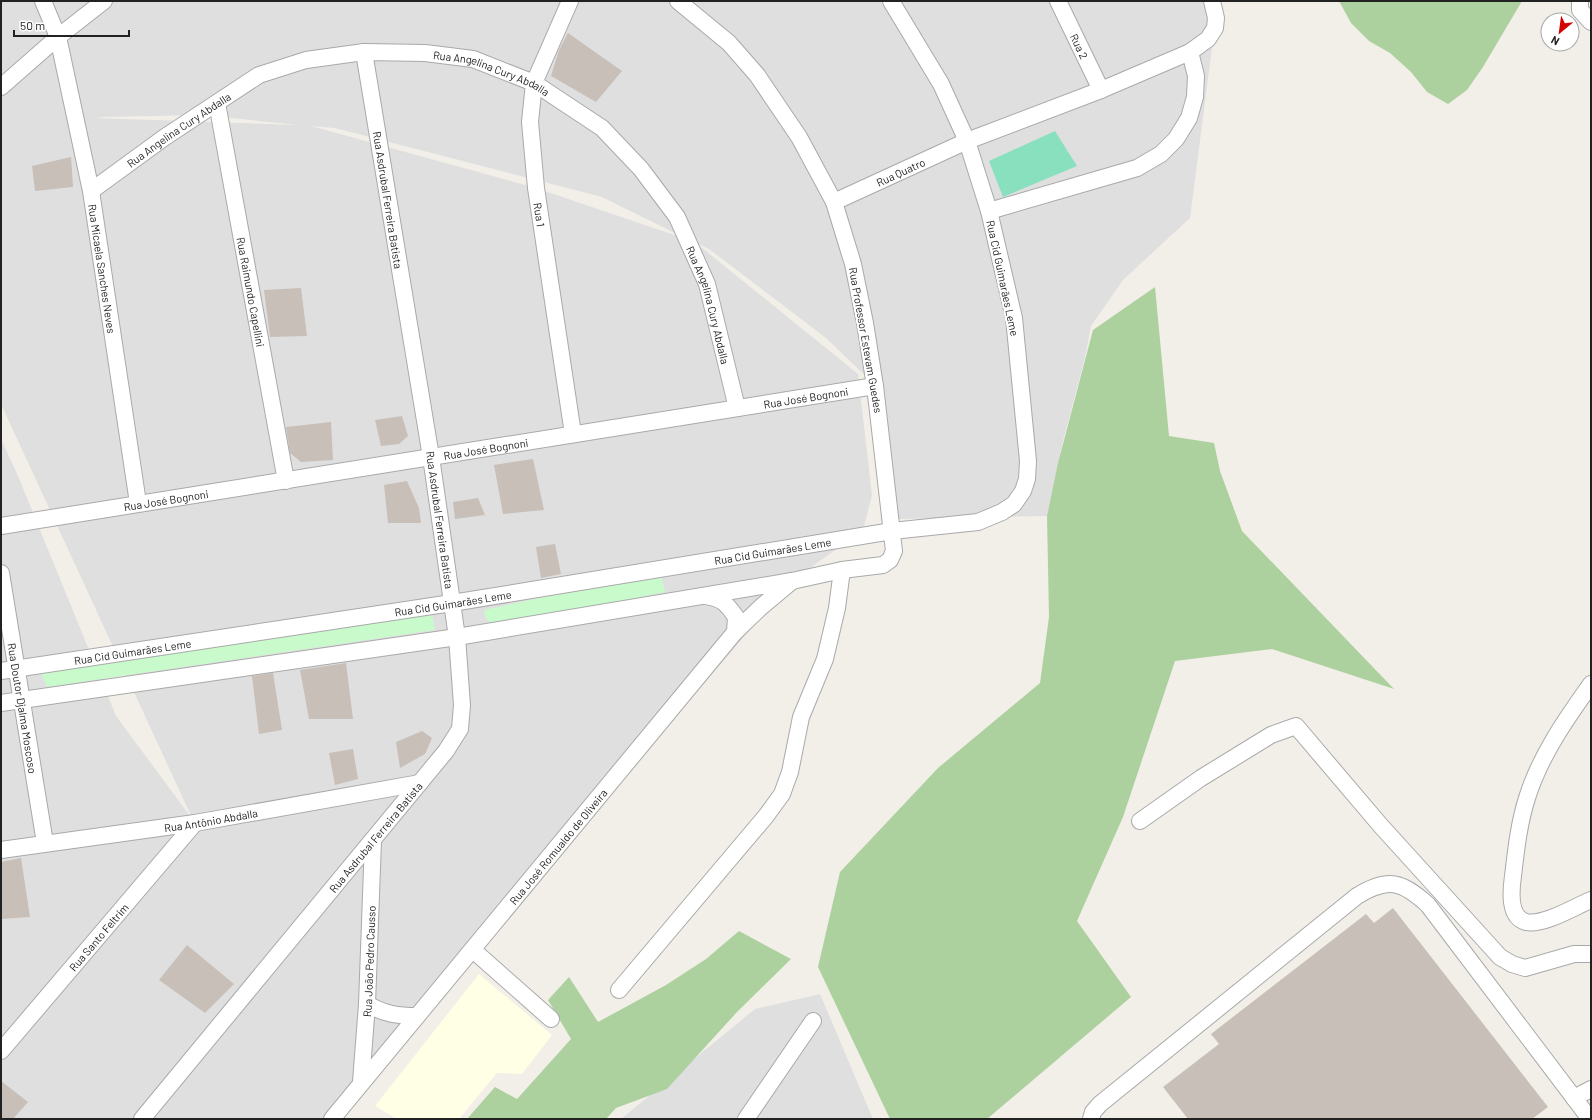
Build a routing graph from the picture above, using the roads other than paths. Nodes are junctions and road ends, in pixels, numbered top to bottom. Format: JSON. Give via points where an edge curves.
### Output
{"nodes":[{"id":1,"x":43,"y":1,"type":"edge"},
{"id":2,"x":104,"y":1,"type":"edge"},
{"id":3,"x":570,"y":1,"type":"edge"},
{"id":4,"x":678,"y":1,"type":"edge"},
{"id":5,"x":891,"y":1,"type":"edge"},
{"id":6,"x":1058,"y":1,"type":"edge"},
{"id":7,"x":1212,"y":1,"type":"edge"},
{"id":8,"x":1580,"y":1,"type":"edge"},
{"id":9,"x":1591,"y":22,"type":"edge"},
{"id":10,"x":58,"y":37,"type":"junction"},
{"id":11,"x":1193,"y":50,"type":"junction"},
{"id":12,"x":364,"y":52,"type":"junction"},
{"id":13,"x":534,"y":83,"type":"junction"},
{"id":14,"x":1,"y":87,"type":"edge"},
{"id":15,"x":1101,"y":90,"type":"junction"},
{"id":16,"x":217,"y":102,"type":"junction"},
{"id":17,"x":966,"y":141,"type":"junction"},
{"id":18,"x":91,"y":191,"type":"junction"},
{"id":19,"x":834,"y":202,"type":"junction"},
{"id":20,"x":989,"y":211,"type":"junction"},
{"id":21,"x":875,"y":386,"type":"junction"},
{"id":22,"x":737,"y":408,"type":"junction"},
{"id":23,"x":574,"y":434,"type":"junction"},
{"id":24,"x":431,"y":457,"type":"junction"},
{"id":25,"x":286,"y":481,"type":"junction"},
{"id":26,"x":138,"y":503,"type":"junction"},
{"id":27,"x":1,"y":526,"type":"edge"},
{"id":28,"x":892,"y":530,"type":"junction"},
{"id":29,"x":842,"y":570,"type":"junction"},
{"id":30,"x":1,"y":573,"type":"edge"},
{"id":31,"x":792,"y":581,"type":"junction"},
{"id":32,"x":700,"y":595,"type":"junction"},
{"id":33,"x":452,"y":603,"type":"junction"},
{"id":34,"x":734,"y":632,"type":"junction"},
{"id":35,"x":457,"y":637,"type":"junction"},
{"id":36,"x":17,"y":668,"type":"junction"},
{"id":37,"x":1,"y":671,"type":"edge"},
{"id":38,"x":1591,"y":684,"type":"edge"},
{"id":39,"x":23,"y":700,"type":"junction"},
{"id":40,"x":1,"y":703,"type":"edge"},
{"id":41,"x":420,"y":783,"type":"junction"},
{"id":42,"x":1140,"y":821,"type":"dead end"},
{"id":43,"x":195,"y":823,"type":"junction"},
{"id":44,"x":373,"y":841,"type":"junction"},
{"id":45,"x":45,"y":843,"type":"junction"},
{"id":46,"x":1,"y":850,"type":"edge"},
{"id":47,"x":1591,"y":900,"type":"edge"},
{"id":48,"x":473,"y":950,"type":"junction"},
{"id":49,"x":1591,"y":954,"type":"edge"},
{"id":50,"x":619,"y":990,"type":"dead end"},
{"id":51,"x":367,"y":1004,"type":"junction"},
{"id":52,"x":417,"y":1016,"type":"junction"},
{"id":53,"x":551,"y":1019,"type":"dead end"},
{"id":54,"x":813,"y":1020,"type":"dead end"},
{"id":55,"x":1,"y":1051,"type":"edge"},
{"id":56,"x":361,"y":1082,"type":"junction"},
{"id":57,"x":1591,"y":1089,"type":"edge"},
{"id":58,"x":1574,"y":1098,"type":"junction"},
{"id":59,"x":142,"y":1119,"type":"edge"},
{"id":60,"x":332,"y":1119,"type":"edge"},
{"id":61,"x":746,"y":1119,"type":"edge"},
{"id":62,"x":1091,"y":1119,"type":"edge"},
{"id":63,"x":1590,"y":1119,"type":"edge"}],
"edges":[{"from":1,"to":10,"type":"street","name":"Rua Micaela Sanches Neves"},
{"from":2,"to":10,"type":"street"},
{"from":3,"to":13,"type":"street","name":"Rua 1"},
{"from":4,"to":19,"type":"street","name":"Rua Professor Estevam Guedes","via":[[729,43],[756,75],[799,137]]},
{"from":5,"to":17,"type":"street","name":"Rua Cid Guimarães Leme","via":[[941,84]]},
{"from":6,"to":15,"type":"street","name":"Rua 2"},
{"from":7,"to":11,"type":"street","via":[[1216,18],[1214,28],[1208,39]]},
{"from":8,"to":9,"type":"street","via":[[1580,10]]},
{"from":10,"to":14,"type":"street"},
{"from":10,"to":18,"type":"street","name":"Rua Micaela Sanches Neves"},
{"from":11,"to":15,"type":"street","name":"Rua Quatro"},
{"from":11,"to":20,"type":"street","via":[[1195,97],[1189,118],[1176,139],[1161,154],[1137,168]]},
{"from":12,"to":13,"type":"street","name":"Rua Angelina Cury Abdalla","via":[[425,53],[473,59]]},
{"from":12,"to":16,"type":"street","name":"Rua Angelina Cury Abdalla","via":[[306,60],[259,75]]},
{"from":12,"to":24,"type":"street","name":"Rua Asdrubal Ferreira Batista"},
{"from":13,"to":22,"type":"street","name":"Rua Angelina Cury Abdalla","via":[[602,128],[641,169],[677,217],[707,284]]},
{"from":13,"to":23,"type":"street","name":"Rua 1","via":[[530,122],[536,188]]},
{"from":15,"to":17,"type":"street","name":"Rua Quatro"},
{"from":16,"to":18,"type":"street","name":"Rua Angelina Cury Abdalla"},
{"from":16,"to":25,"type":"street","name":"Rua Raimundo Capellini"},
{"from":17,"to":19,"type":"street","name":"Rua Quatro"},
{"from":17,"to":20,"type":"street","name":"Rua Cid Guimarães Leme"},
{"from":18,"to":26,"type":"street","name":"Rua Micaela Sanches Neves"},
{"from":19,"to":21,"type":"street","name":"Rua Professor Estevam Guedes","via":[[853,264]]},
{"from":20,"to":28,"type":"street","name":"Rua Cid Guimarães Leme","via":[[1014,318],[1028,461],[1027,480],[1014,504],[978,522]]},
{"from":21,"to":22,"type":"street","name":"Rua José Bognoni"},
{"from":21,"to":28,"type":"street","name":"Rua Professor Estevam Guedes"},
{"from":22,"to":23,"type":"street","name":"Rua José Bognoni"},
{"from":23,"to":24,"type":"street","name":"Rua José Bognoni"},
{"from":24,"to":25,"type":"street","name":"Rua José Bognoni"},
{"from":24,"to":33,"type":"street","name":"Rua Asdrubal Ferreira Batista"},
{"from":25,"to":26,"type":"street","name":"Rua José Bognoni"},
{"from":26,"to":27,"type":"street","name":"Rua José Bognoni"},
{"from":28,"to":29,"type":"street","name":"Rua Professor Estevam Guedes","via":[[894,552],[890,560],[883,565]]},
{"from":28,"to":33,"type":"street","name":"Rua Cid Guimarães Leme"},
{"from":29,"to":31,"type":"street"},
{"from":29,"to":50,"type":"street","via":[[837,608],[825,659],[801,717],[790,772],[782,794]]},
{"from":30,"to":36,"type":"street","name":"Rua Doutor Djalma Moscoso"},
{"from":31,"to":32,"type":"street"},
{"from":31,"to":34,"type":"street","name":"Rua José Romualdo de Oliveira"},
{"from":32,"to":34,"type":"street","via":[[721,599],[730,608],[736,617]]},
{"from":32,"to":35,"type":"street"},
{"from":33,"to":35,"type":"street","name":"Rua Asdrubal Ferreira Batista"},
{"from":33,"to":36,"type":"street","name":"Rua Cid Guimarães Leme"},
{"from":34,"to":48,"type":"street","name":"Rua José Romualdo de Oliveira"},
{"from":35,"to":39,"type":"street"},
{"from":35,"to":41,"type":"street","name":"Rua Asdrubal Ferreira Batista","via":[[462,705],[460,729]]},
{"from":36,"to":37,"type":"street","name":"Rua Cid Guimarães Leme"},
{"from":36,"to":39,"type":"street","name":"Rua Doutor Djalma Moscoso"},
{"from":38,"to":47,"type":"street","via":[[1562,725],[1527,797],[1518,834],[1511,887],[1512,905],[1516,915],[1523,921],[1532,923],[1543,921]]},
{"from":39,"to":40,"type":"street"},
{"from":39,"to":45,"type":"street","name":"Rua Doutor Djalma Moscoso"},
{"from":41,"to":43,"type":"street","name":"Rua Antônio Abdalla"},
{"from":41,"to":44,"type":"street","name":"Rua Asdrubal Ferreira Batista"},
{"from":42,"to":49,"type":"street","via":[[1201,778],[1271,735],[1296,726],[1500,957],[1525,968],[1574,954]]},
{"from":43,"to":45,"type":"street","name":"Rua Antônio Abdalla"},
{"from":43,"to":55,"type":"street","name":"Rua Santo Feltrim"},
{"from":44,"to":51,"type":"street","name":"Rua João Pedro Causso"},
{"from":44,"to":59,"type":"street","name":"Rua Asdrubal Ferreira Batista"},
{"from":45,"to":46,"type":"street","name":"Rua Antônio Abdalla"},
{"from":48,"to":52,"type":"street","name":"Rua José Romualdo de Oliveira"},
{"from":48,"to":53,"type":"street"},
{"from":51,"to":52,"type":"street","via":[[380,1012]]},
{"from":51,"to":56,"type":"street","name":"Rua João Pedro Causso"},
{"from":52,"to":56,"type":"street","name":"Rua José Romualdo de Oliveira"},
{"from":54,"to":61,"type":"street"},
{"from":56,"to":60,"type":"street","name":"Rua José Romualdo de Oliveira"},
{"from":57,"to":58,"type":"street"},
{"from":58,"to":62,"type":"street","via":[[1428,905],[1411,890],[1390,884],[1373,886],[1357,896],[1100,1104]]},
{"from":58,"to":63,"type":"street"}]}
